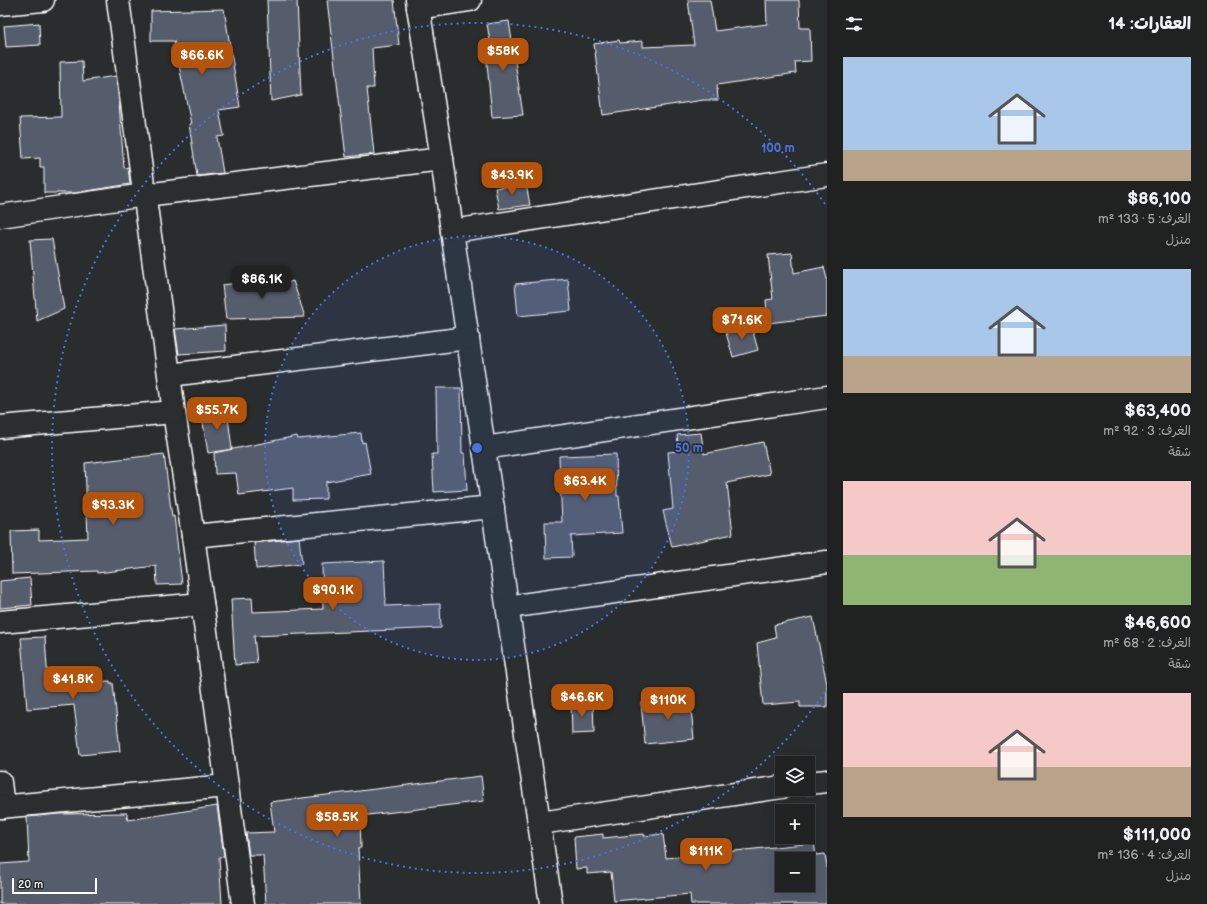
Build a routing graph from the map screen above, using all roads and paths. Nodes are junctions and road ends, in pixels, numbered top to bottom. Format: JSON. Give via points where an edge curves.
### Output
{"nodes":[{"id":1,"x":43,"y":0,"type":"edge"},
{"id":2,"x":118,"y":0,"type":"edge"},
{"id":3,"x":470,"y":0,"type":"edge"},
{"id":4,"x":0,"y":4,"type":"edge"},
{"id":5,"x":418,"y":4,"type":"edge"},
{"id":6,"x":442,"y":159,"type":"junction"},
{"id":7,"x":827,"y":175,"type":"edge"},
{"id":8,"x":145,"y":195,"type":"junction"},
{"id":9,"x":0,"y":216,"type":"edge"},
{"id":10,"x":452,"y":232,"type":"junction"},
{"id":11,"x":468,"y":338,"type":"junction"},
{"id":12,"x":170,"y":375,"type":"junction"},
{"id":13,"x":827,"y":397,"type":"edge"},
{"id":14,"x":174,"y":412,"type":"junction"},
{"id":15,"x":0,"y":427,"type":"edge"},
{"id":16,"x":484,"y":448,"type":"junction"},
{"id":17,"x":493,"y":507,"type":"junction"},
{"id":18,"x":193,"y":536,"type":"junction"},
{"id":19,"x":827,"y":562,"type":"edge"},
{"id":20,"x":202,"y":604,"type":"junction"},
{"id":21,"x":508,"y":607,"type":"junction"},
{"id":22,"x":0,"y":622,"type":"edge"},
{"id":23,"x":827,"y":780,"type":"edge"},
{"id":24,"x":0,"y":782,"type":"edge"},
{"id":25,"x":815,"y":782,"type":"edge"},
{"id":26,"x":227,"y":786,"type":"junction"},
{"id":27,"x":775,"y":788,"type":"edge"},
{"id":28,"x":2,"y":807,"type":"edge"},
{"id":29,"x":540,"y":823,"type":"junction"},
{"id":30,"x":243,"y":904,"type":"edge"},
{"id":31,"x":551,"y":904,"type":"edge"}],
"edges":[{"from":1,"to":4,"type":"street"},
{"from":2,"to":8,"type":"street"},
{"from":3,"to":5,"type":"street"},
{"from":5,"to":6,"type":"street"},
{"from":6,"to":8,"type":"street"},
{"from":6,"to":10,"type":"street"},
{"from":7,"to":10,"type":"street"},
{"from":8,"to":9,"type":"street"},
{"from":8,"to":12,"type":"street"},
{"from":10,"to":11,"type":"street"},
{"from":11,"to":12,"type":"street"},
{"from":11,"to":16,"type":"street"},
{"from":12,"to":14,"type":"street"},
{"from":13,"to":16,"type":"street"},
{"from":14,"to":15,"type":"street"},
{"from":14,"to":18,"type":"street"},
{"from":16,"to":17,"type":"street"},
{"from":17,"to":18,"type":"street"},
{"from":17,"to":21,"type":"street"},
{"from":18,"to":20,"type":"street"},
{"from":19,"to":21,"type":"street"},
{"from":20,"to":22,"type":"street"},
{"from":20,"to":26,"type":"street"},
{"from":21,"to":29,"type":"street"},
{"from":23,"to":25,"type":"street"},
{"from":24,"to":28,"type":"street"},
{"from":26,"to":28,"type":"street"},
{"from":26,"to":30,"type":"street"},
{"from":27,"to":29,"type":"street"},
{"from":29,"to":31,"type":"street"}]}
